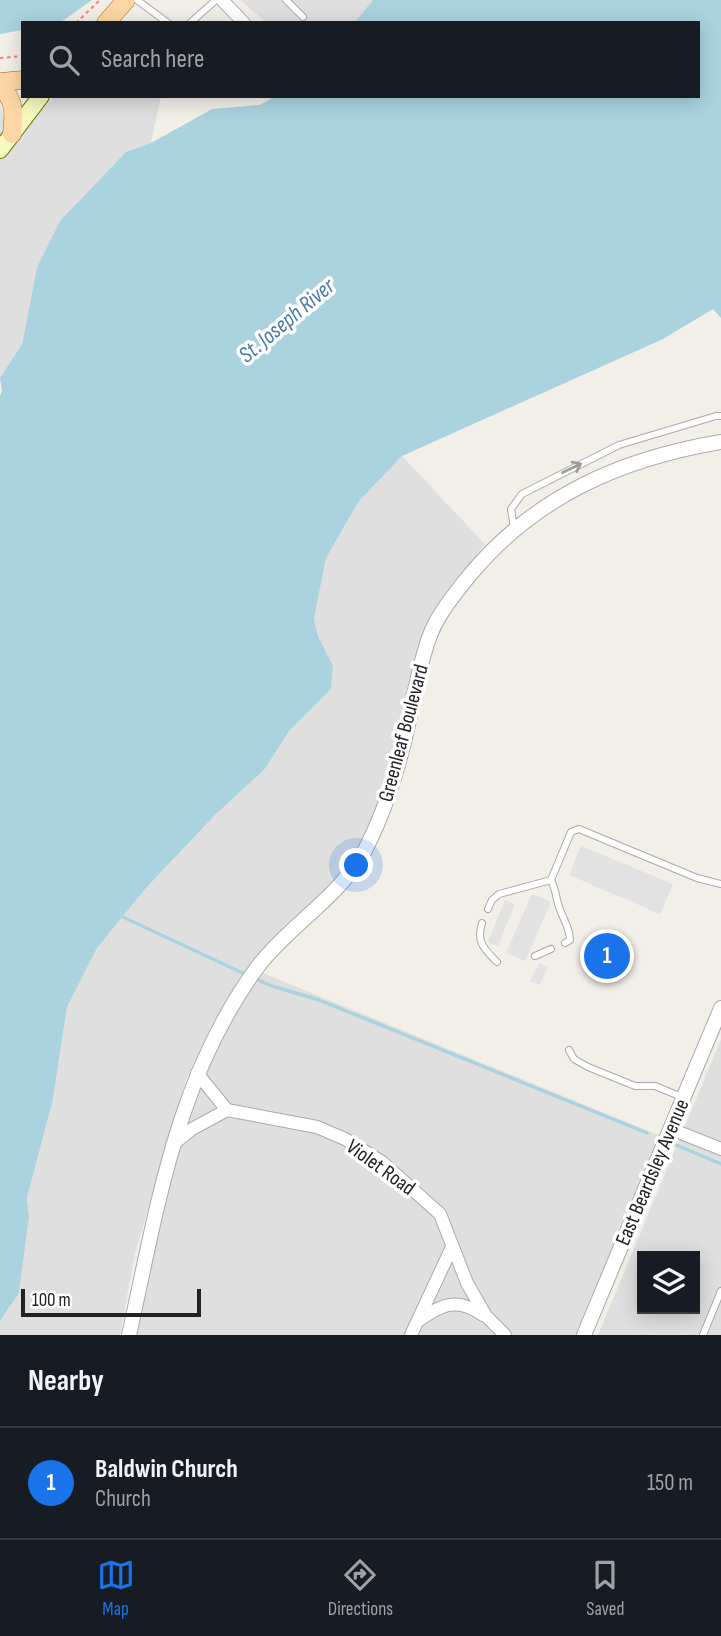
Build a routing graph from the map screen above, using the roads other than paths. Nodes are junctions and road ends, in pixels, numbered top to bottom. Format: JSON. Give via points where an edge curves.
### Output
{"nodes":[{"id":1,"x":126,"y":0,"type":"edge"},
{"id":2,"x":136,"y":0,"type":"edge"},
{"id":3,"x":216,"y":0,"type":"edge"},
{"id":4,"x":222,"y":0,"type":"edge"},
{"id":5,"x":286,"y":0,"type":"edge"},
{"id":6,"x":303,"y":17,"type":"dead end"},
{"id":7,"x":108,"y":21,"type":"edge"},
{"id":8,"x":165,"y":21,"type":"edge"},
{"id":9,"x":192,"y":21,"type":"edge"},
{"id":10,"x":242,"y":21,"type":"edge"},
{"id":11,"x":21,"y":80,"type":"edge"},
{"id":12,"x":0,"y":84,"type":"edge"},
{"id":13,"x":39,"y":98,"type":"edge"},
{"id":14,"x":12,"y":134,"type":"junction"},
{"id":15,"x":0,"y":150,"type":"edge"},
{"id":16,"x":721,"y":416,"type":"edge"},
{"id":17,"x":721,"y":442,"type":"edge"},
{"id":18,"x":515,"y":529,"type":"junction"},
{"id":19,"x":551,"y":880,"type":"junction"},
{"id":20,"x":718,"y":884,"type":"edge"},
{"id":21,"x":721,"y":891,"type":"edge"},
{"id":22,"x":488,"y":909,"type":"dead end"},
{"id":23,"x":482,"y":923,"type":"dead end"},
{"id":24,"x":565,"y":943,"type":"dead end"},
{"id":25,"x":551,"y":949,"type":"dead end"},
{"id":26,"x":535,"y":956,"type":"dead end"},
{"id":27,"x":497,"y":962,"type":"dead end"},
{"id":28,"x":721,"y":1008,"type":"edge"},
{"id":29,"x":569,"y":1050,"type":"dead end"},
{"id":30,"x":197,"y":1073,"type":"junction"},
{"id":31,"x":684,"y":1097,"type":"junction"},
{"id":32,"x":227,"y":1110,"type":"junction"},
{"id":33,"x":671,"y":1129,"type":"junction"},
{"id":34,"x":171,"y":1145,"type":"junction"},
{"id":35,"x":721,"y":1149,"type":"edge"},
{"id":36,"x":452,"y":1247,"type":"junction"},
{"id":37,"x":721,"y":1291,"type":"edge"},
{"id":38,"x":486,"y":1316,"type":"junction"},
{"id":39,"x":418,"y":1321,"type":"junction"},
{"id":40,"x":128,"y":1335,"type":"edge"},
{"id":41,"x":411,"y":1335,"type":"edge"},
{"id":42,"x":505,"y":1335,"type":"edge"},
{"id":43,"x":584,"y":1335,"type":"edge"},
{"id":44,"x":703,"y":1335,"type":"edge"}],
"edges":[{"from":1,"to":7,"type":"main road"},
{"from":2,"to":8,"type":"lane"},
{"from":3,"to":9,"type":"lane"},
{"from":4,"to":10,"type":"street"},
{"from":5,"to":6,"type":"lane"},
{"from":11,"to":12,"type":"main road"},
{"from":12,"to":14,"type":"main road","via":[[11,100]]},
{"from":13,"to":14,"type":"main road"},
{"from":14,"to":15,"type":"main road"},
{"from":18,"to":16,"type":"lane","one_way":true,"via":[[514,502],[550,478],[619,445]]},
{"from":17,"to":18,"type":"street","name":"Greenleaf Boulevard","via":[[622,466],[562,495]]},
{"from":18,"to":30,"type":"street","name":"Greenleaf Boulevard","via":[[451,598],[429,637],[403,749],[364,853],[260,964],[220,1025]]},
{"from":19,"to":20,"type":"lane","via":[[571,832],[579,829]]},
{"from":19,"to":22,"type":"lane","via":[[499,894]]},
{"from":19,"to":24,"type":"lane","via":[[570,932]]},
{"from":20,"to":21,"type":"lane"},
{"from":23,"to":27,"type":"lane","via":[[481,946]]},
{"from":25,"to":26,"type":"lane"},
{"from":28,"to":31,"type":"street","name":"East Beardsley Avenue"},
{"from":29,"to":31,"type":"lane","via":[[588,1067],[635,1086],[655,1086]]},
{"from":30,"to":32,"type":"street"},
{"from":30,"to":34,"type":"street","name":"Greenleaf Boulevard"},
{"from":31,"to":33,"type":"street","name":"East Beardsley Avenue"},
{"from":32,"to":34,"type":"street"},
{"from":32,"to":36,"type":"street","name":"Violet Road","via":[[317,1127],[345,1139],[382,1162],[440,1214]]},
{"from":33,"to":35,"type":"street"},
{"from":33,"to":43,"type":"street","name":"East Beardsley Avenue"},
{"from":34,"to":40,"type":"street","name":"Greenleaf Boulevard"},
{"from":36,"to":38,"type":"street","name":"Violet Road"},
{"from":36,"to":39,"type":"street"},
{"from":37,"to":44,"type":"lane"},
{"from":38,"to":39,"type":"street","via":[[455,1303]]},
{"from":38,"to":42,"type":"street","name":"Violet Road"},
{"from":39,"to":41,"type":"street"}]}
